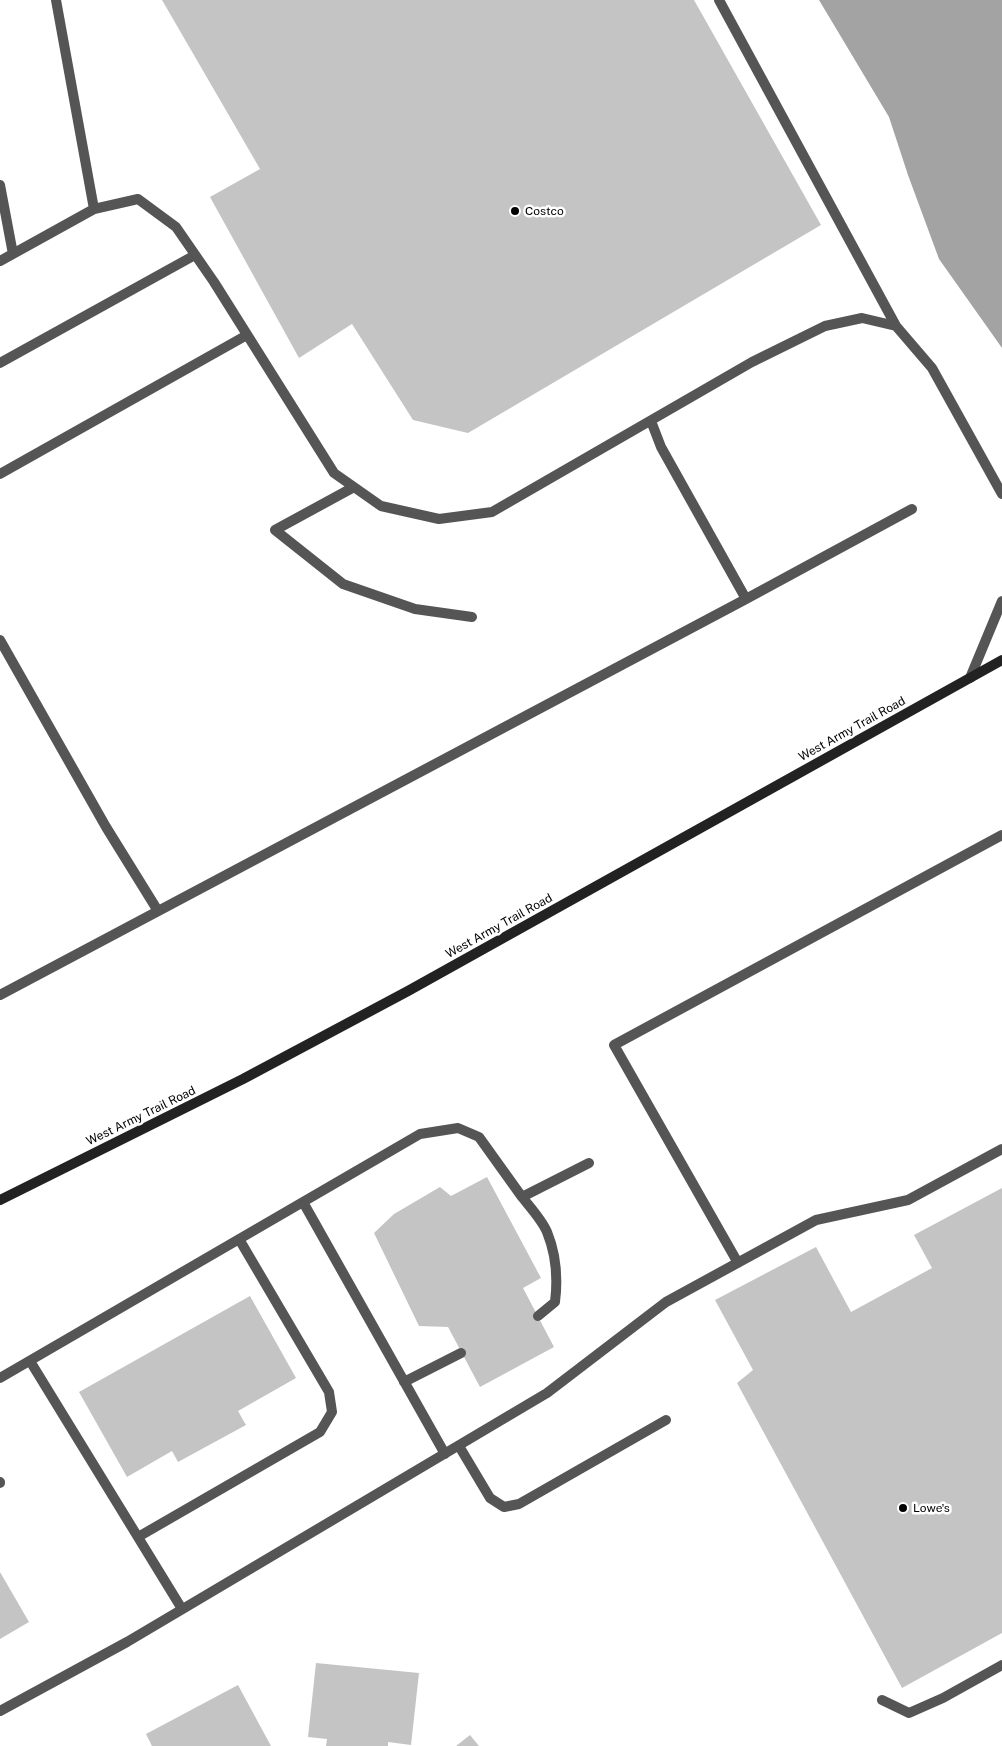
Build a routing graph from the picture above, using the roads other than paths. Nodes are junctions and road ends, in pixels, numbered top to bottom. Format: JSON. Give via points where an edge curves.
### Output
{"nodes":[{"id":1,"x":56,"y":0,"type":"edge"},
{"id":2,"x":719,"y":0,"type":"edge"},
{"id":3,"x":0,"y":185,"type":"edge"},
{"id":4,"x":94,"y":209,"type":"junction"},
{"id":5,"x":13,"y":254,"type":"junction"},
{"id":6,"x":196,"y":255,"type":"junction"},
{"id":7,"x":0,"y":261,"type":"edge"},
{"id":8,"x":896,"y":326,"type":"junction"},
{"id":9,"x":247,"y":335,"type":"junction"},
{"id":10,"x":0,"y":363,"type":"edge"},
{"id":11,"x":651,"y":421,"type":"junction"},
{"id":12,"x":0,"y":474,"type":"edge"},
{"id":13,"x":354,"y":487,"type":"junction"},
{"id":14,"x":1002,"y":494,"type":"edge"},
{"id":15,"x":912,"y":509,"type":"dead end"},
{"id":16,"x":746,"y":599,"type":"junction"},
{"id":17,"x":1002,"y":601,"type":"edge"},
{"id":18,"x":472,"y":617,"type":"dead end"},
{"id":19,"x":0,"y":640,"type":"edge"},
{"id":20,"x":1002,"y":660,"type":"edge"},
{"id":21,"x":970,"y":678,"type":"junction"},
{"id":22,"x":1002,"y":835,"type":"edge"},
{"id":23,"x":158,"y":911,"type":"junction"},
{"id":24,"x":0,"y":995,"type":"edge"},
{"id":25,"x":1002,"y":1149,"type":"edge"},
{"id":26,"x":589,"y":1163,"type":"dead end"},
{"id":27,"x":522,"y":1197,"type":"junction"},
{"id":28,"x":0,"y":1200,"type":"edge"},
{"id":29,"x":303,"y":1202,"type":"junction"},
{"id":30,"x":239,"y":1239,"type":"junction"},
{"id":31,"x":738,"y":1263,"type":"junction"},
{"id":32,"x":538,"y":1316,"type":"dead end"},
{"id":33,"x":461,"y":1353,"type":"dead end"},
{"id":34,"x":30,"y":1360,"type":"junction"},
{"id":35,"x":0,"y":1378,"type":"edge"},
{"id":36,"x":404,"y":1382,"type":"junction"},
{"id":37,"x":666,"y":1420,"type":"dead end"},
{"id":38,"x":459,"y":1446,"type":"junction"},
{"id":39,"x":445,"y":1454,"type":"junction"},
{"id":40,"x":138,"y":1537,"type":"junction"},
{"id":41,"x":182,"y":1609,"type":"junction"},
{"id":42,"x":1002,"y":1665,"type":"edge"},
{"id":43,"x":882,"y":1700,"type":"dead end"},
{"id":44,"x":0,"y":1711,"type":"edge"}],
"edges":[{"from":1,"to":4,"type":"lane"},
{"from":2,"to":8,"type":"lane"},
{"from":3,"to":5,"type":"lane"},
{"from":4,"to":5,"type":"lane"},
{"from":4,"to":6,"type":"lane","via":[[138,199],[176,227]]},
{"from":5,"to":7,"type":"lane"},
{"from":6,"to":9,"type":"lane"},
{"from":6,"to":10,"type":"lane"},
{"from":8,"to":11,"type":"lane","via":[[862,318],[826,326],[752,362]]},
{"from":8,"to":14,"type":"lane","via":[[932,368]]},
{"from":9,"to":12,"type":"lane"},
{"from":9,"to":13,"type":"lane","via":[[334,473]]},
{"from":11,"to":13,"type":"lane","via":[[492,512],[439,519],[380,506]]},
{"from":11,"to":16,"type":"lane","via":[[661,447]]},
{"from":13,"to":18,"type":"lane","via":[[275,530],[344,584],[415,609]]},
{"from":15,"to":16,"type":"lane"},
{"from":16,"to":23,"type":"lane"},
{"from":17,"to":21,"type":"lane"},
{"from":19,"to":23,"type":"lane","via":[[106,828]]},
{"from":20,"to":21,"type":"main road","name":"West Army Trail Road"},
{"from":21,"to":28,"type":"main road","name":"West Army Trail Road","via":[[408,991],[243,1079]]},
{"from":22,"to":31,"type":"lane","via":[[614,1045]]},
{"from":23,"to":24,"type":"lane"},
{"from":25,"to":31,"type":"lane","via":[[908,1200],[816,1220]]},
{"from":26,"to":27,"type":"lane"},
{"from":27,"to":29,"type":"lane","via":[[479,1137],[458,1128],[420,1134]]},
{"from":27,"to":32,"type":"lane","via":[[547,1231],[555,1260],[555,1302]]},
{"from":29,"to":30,"type":"lane"},
{"from":29,"to":36,"type":"lane"},
{"from":30,"to":34,"type":"lane"},
{"from":30,"to":40,"type":"lane","via":[[329,1392],[332,1412],[320,1432]]},
{"from":31,"to":38,"type":"lane","via":[[666,1302],[546,1393]]},
{"from":33,"to":36,"type":"lane"},
{"from":34,"to":35,"type":"lane"},
{"from":34,"to":40,"type":"lane"},
{"from":36,"to":39,"type":"lane"},
{"from":37,"to":38,"type":"lane","via":[[519,1504],[504,1507],[490,1498]]},
{"from":38,"to":39,"type":"lane"},
{"from":39,"to":41,"type":"lane"},
{"from":40,"to":41,"type":"lane"},
{"from":41,"to":44,"type":"lane"},
{"from":42,"to":43,"type":"lane","via":[[909,1713]]}]}
